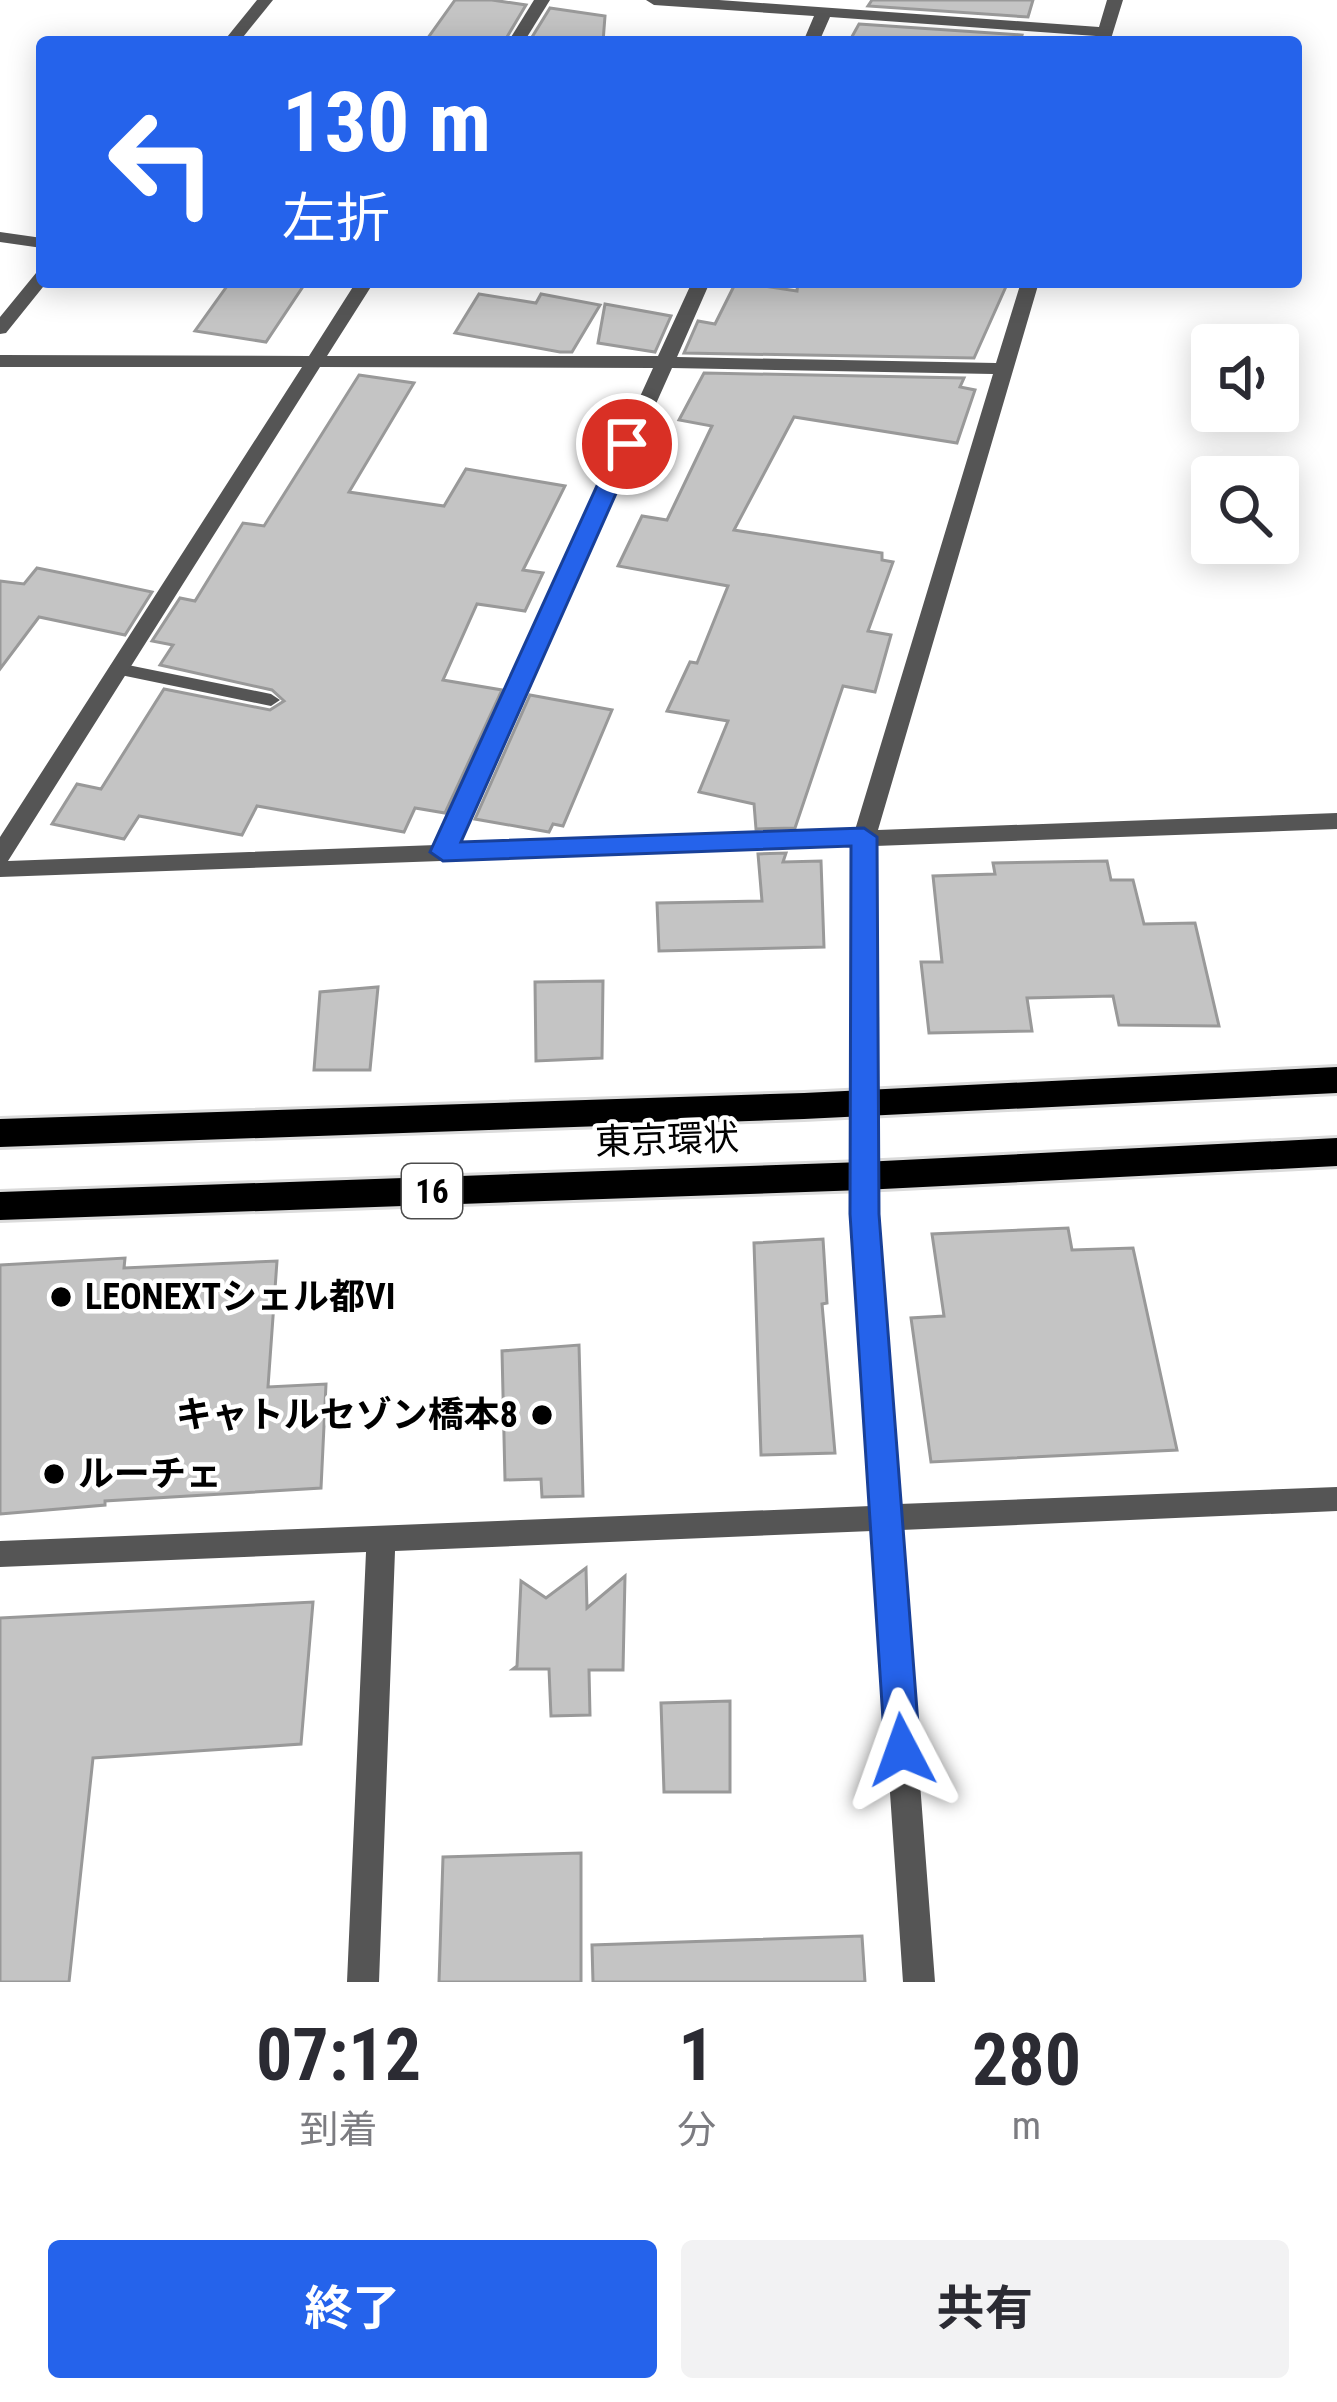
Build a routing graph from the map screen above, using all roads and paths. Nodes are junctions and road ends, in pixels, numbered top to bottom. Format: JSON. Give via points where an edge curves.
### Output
{"nodes":[{"id":1,"x":265,"y":0,"type":"edge"},
{"id":2,"x":542,"y":0,"type":"edge"},
{"id":3,"x":654,"y":0,"type":"edge"},
{"id":4,"x":1115,"y":0,"type":"edge"},
{"id":5,"x":824,"y":13,"type":"junction"},
{"id":6,"x":236,"y":36,"type":"edge"},
{"id":7,"x":520,"y":36,"type":"edge"},
{"id":8,"x":814,"y":36,"type":"edge"},
{"id":9,"x":1092,"y":36,"type":"edge"},
{"id":10,"x":1104,"y":36,"type":"edge"},
{"id":11,"x":0,"y":237,"type":"edge"},
{"id":12,"x":36,"y":242,"type":"edge"},
{"id":13,"x":36,"y":284,"type":"edge"},
{"id":14,"x":361,"y":288,"type":"edge"},
{"id":15,"x":698,"y":288,"type":"edge"},
{"id":16,"x":1028,"y":288,"type":"edge"},
{"id":17,"x":0,"y":329,"type":"edge"},
{"id":18,"x":0,"y":361,"type":"edge"},
{"id":19,"x":315,"y":362,"type":"junction"},
{"id":20,"x":664,"y":362,"type":"junction"},
{"id":21,"x":1004,"y":369,"type":"junction"},
{"id":22,"x":118,"y":669,"type":"junction"},
{"id":23,"x":271,"y":700,"type":"dead end"},
{"id":24,"x":1337,"y":821,"type":"edge"},
{"id":25,"x":864,"y":837,"type":"junction"},
{"id":26,"x":443,"y":852,"type":"junction"},
{"id":27,"x":0,"y":854,"type":"edge"},
{"id":28,"x":0,"y":869,"type":"edge"},
{"id":29,"x":1337,"y":1080,"type":"edge"},
{"id":30,"x":863,"y":1103,"type":"junction"},
{"id":31,"x":0,"y":1133,"type":"edge"},
{"id":32,"x":1337,"y":1152,"type":"edge"},
{"id":33,"x":863,"y":1176,"type":"junction"},
{"id":34,"x":0,"y":1206,"type":"edge"},
{"id":35,"x":1337,"y":1499,"type":"edge"},
{"id":36,"x":886,"y":1518,"type":"junction"},
{"id":37,"x":381,"y":1540,"type":"junction"},
{"id":38,"x":0,"y":1554,"type":"edge"},
{"id":39,"x":363,"y":1982,"type":"edge"},
{"id":40,"x":919,"y":1982,"type":"edge"}],
"edges":[{"from":1,"to":6,"type":"street"},
{"from":2,"to":7,"type":"street"},
{"from":3,"to":5,"type":"street"},
{"from":4,"to":10,"type":"street"},
{"from":5,"to":8,"type":"street"},
{"from":5,"to":9,"type":"street"},
{"from":11,"to":12,"type":"lane"},
{"from":13,"to":17,"type":"street"},
{"from":14,"to":19,"type":"street"},
{"from":15,"to":20,"type":"street"},
{"from":16,"to":21,"type":"street"},
{"from":18,"to":19,"type":"street"},
{"from":19,"to":20,"type":"street"},
{"from":19,"to":22,"type":"street"},
{"from":20,"to":21,"type":"street"},
{"from":20,"to":26,"type":"street"},
{"from":21,"to":25,"type":"street"},
{"from":22,"to":23,"type":"lane"},
{"from":22,"to":27,"type":"street"},
{"from":24,"to":25,"type":"street"},
{"from":25,"to":26,"type":"street"},
{"from":25,"to":30,"type":"street"},
{"from":26,"to":28,"type":"street"},
{"from":29,"to":30,"type":"highway","name":"東京環状","number":"16"},
{"from":30,"to":31,"type":"highway","name":"東京環状","number":"16"},
{"from":30,"to":33,"type":"street"},
{"from":32,"to":33,"type":"highway","name":"東京環状","number":"16"},
{"from":33,"to":34,"type":"highway","name":"東京環状","number":"16"},
{"from":33,"to":36,"type":"street"},
{"from":35,"to":36,"type":"street"},
{"from":36,"to":37,"type":"street"},
{"from":36,"to":40,"type":"street"},
{"from":37,"to":38,"type":"street"},
{"from":37,"to":39,"type":"street"}]}
